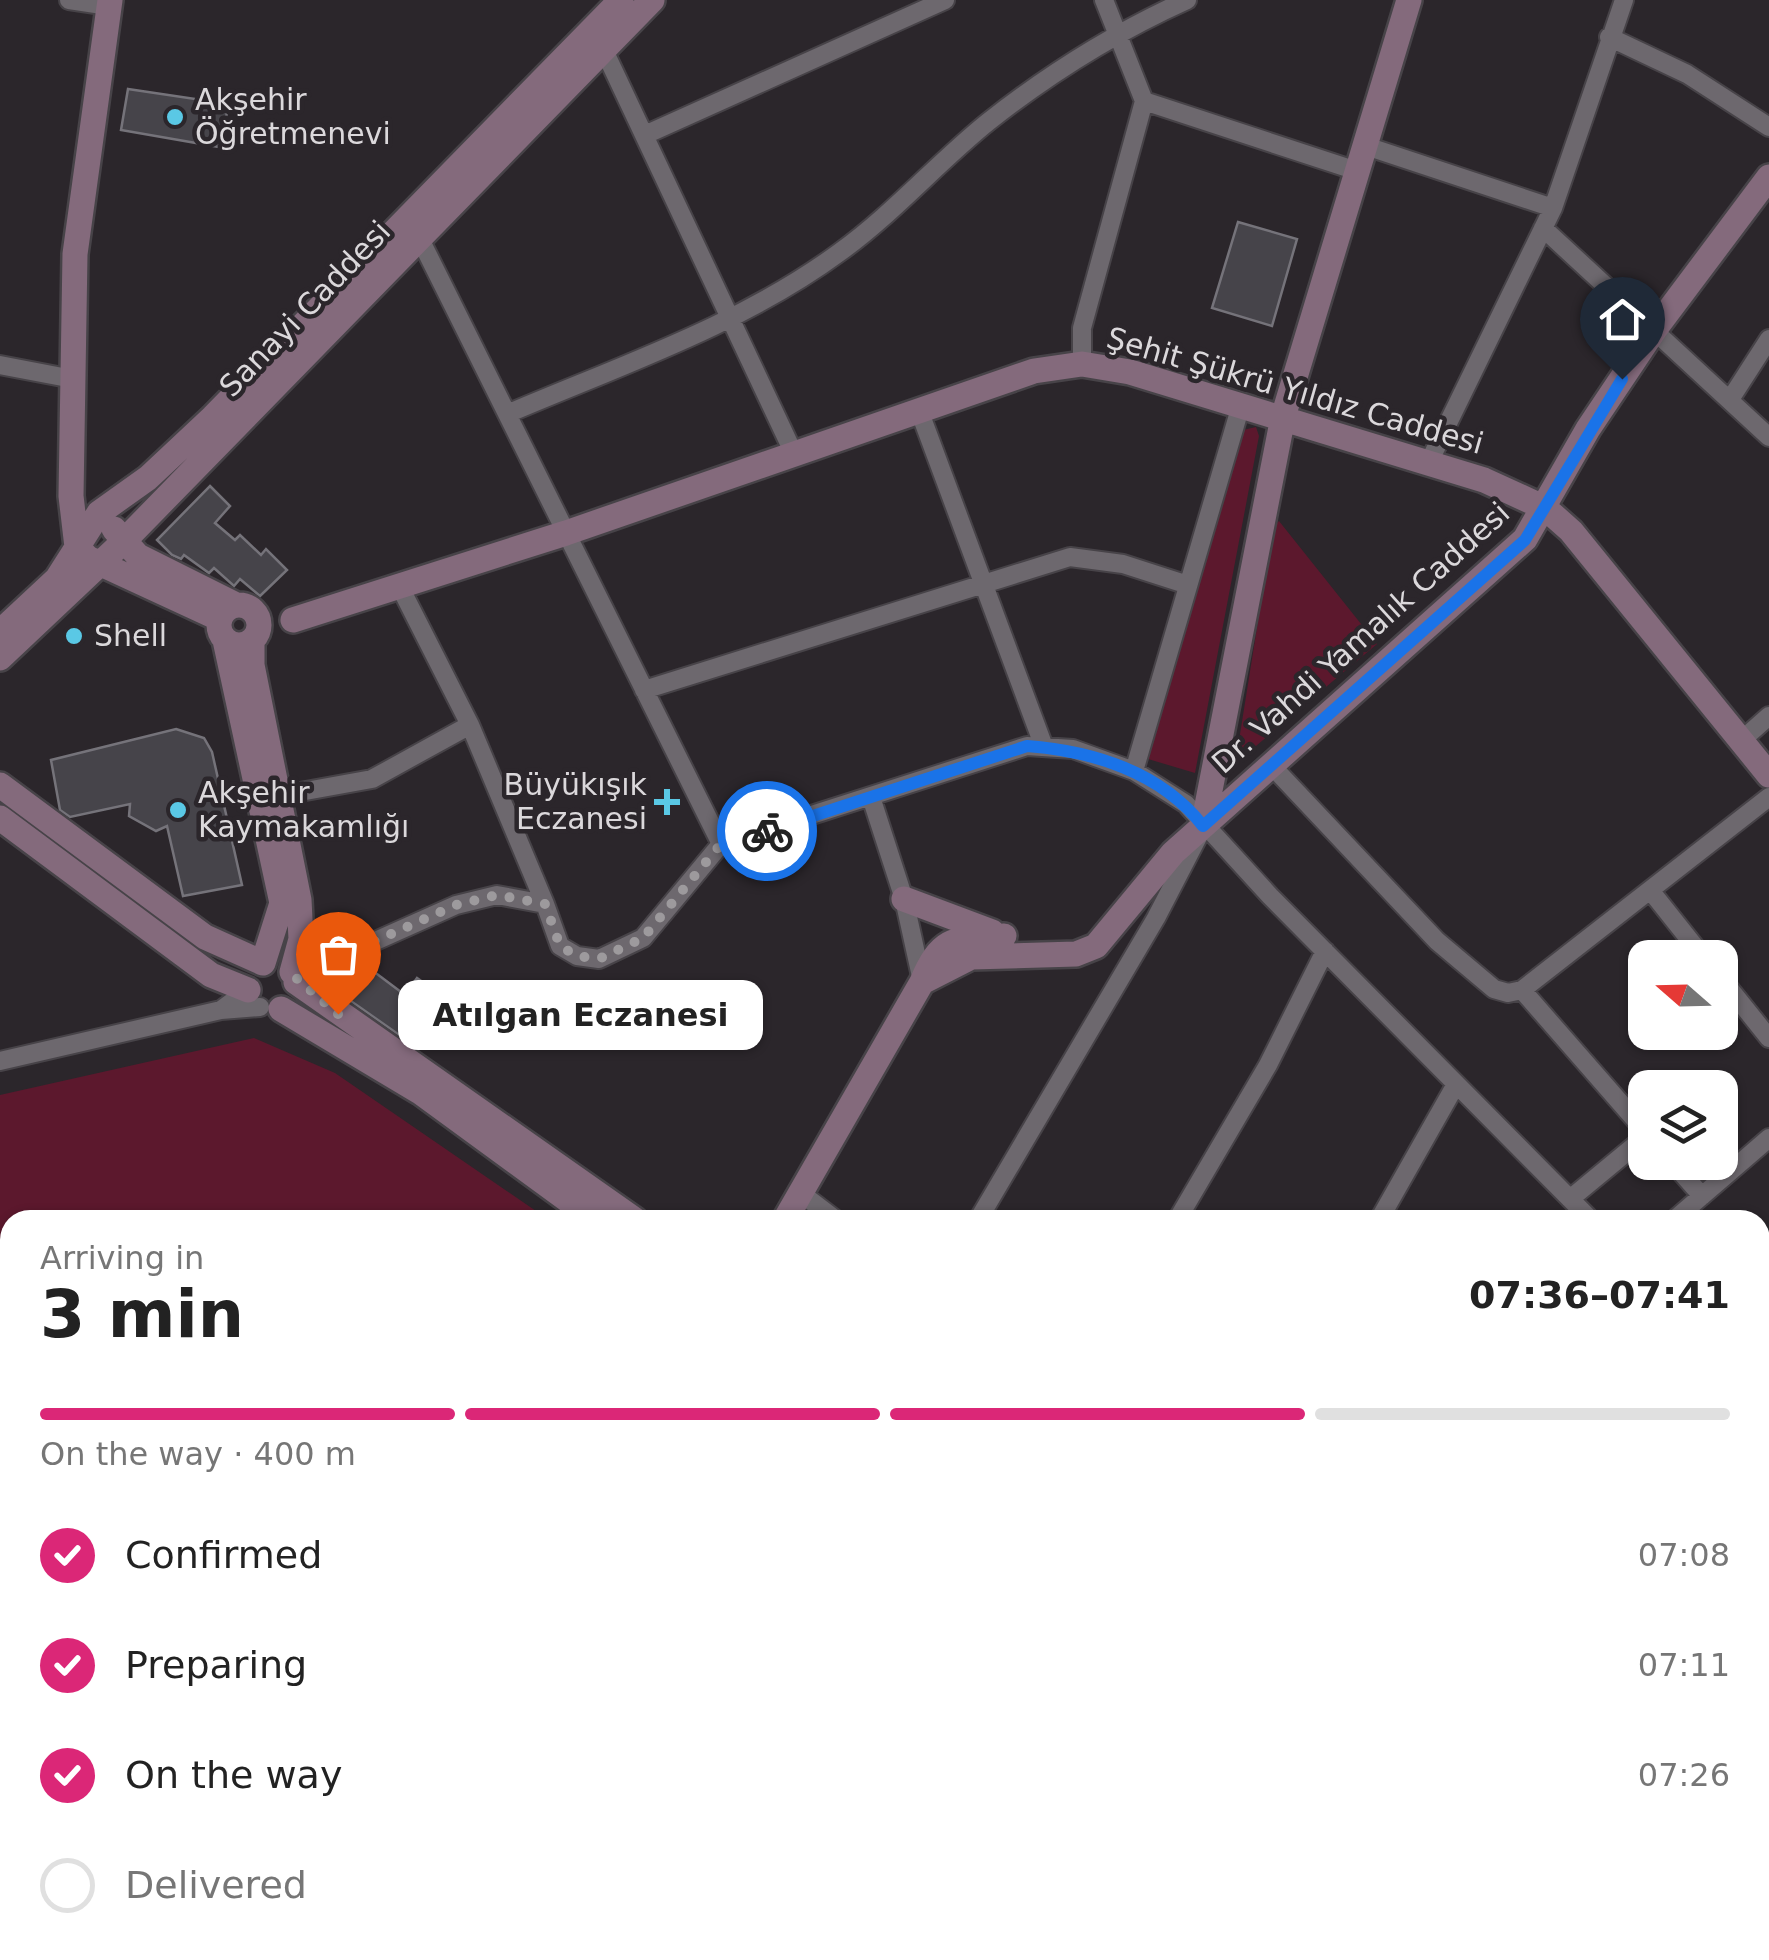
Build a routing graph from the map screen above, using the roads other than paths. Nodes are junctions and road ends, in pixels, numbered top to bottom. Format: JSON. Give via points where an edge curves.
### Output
{"nodes":[{"id":1,"x":69,"y":0,"type":"edge"},
{"id":2,"x":621,"y":0,"type":"edge"},
{"id":3,"x":652,"y":0,"type":"edge"},
{"id":4,"x":1104,"y":0,"type":"edge"},
{"id":5,"x":1188,"y":0,"type":"edge"},
{"id":6,"x":1409,"y":0,"type":"edge"},
{"id":7,"x":1624,"y":0,"type":"edge"},
{"id":8,"x":935,"y":2,"type":"edge"},
{"id":9,"x":110,"y":3,"type":"edge"},
{"id":10,"x":1116,"y":32,"type":"junction"},
{"id":11,"x":1608,"y":37,"type":"junction"},
{"id":12,"x":603,"y":48,"type":"junction"},
{"id":13,"x":1144,"y":101,"type":"junction"},
{"id":14,"x":1769,"y":128,"type":"edge"},
{"id":15,"x":646,"y":134,"type":"junction"},
{"id":16,"x":1366,"y":146,"type":"junction"},
{"id":17,"x":1357,"y":171,"type":"junction"},
{"id":18,"x":1769,"y":177,"type":"edge"},
{"id":19,"x":1553,"y":208,"type":"junction"},
{"id":20,"x":1543,"y":228,"type":"junction"},
{"id":21,"x":420,"y":238,"type":"junction"},
{"id":22,"x":731,"y":318,"type":"junction"},
{"id":23,"x":1655,"y":329,"type":"junction"},
{"id":24,"x":1769,"y":338,"type":"edge"},
{"id":25,"x":1082,"y":364,"type":"junction"},
{"id":26,"x":0,"y":365,"type":"edge"},
{"id":27,"x":73,"y":379,"type":"junction"},
{"id":28,"x":1730,"y":398,"type":"junction"},
{"id":29,"x":1241,"y":405,"type":"junction"},
{"id":30,"x":920,"y":410,"type":"junction"},
{"id":31,"x":507,"y":414,"type":"junction"},
{"id":32,"x":1283,"y":417,"type":"junction"},
{"id":33,"x":1769,"y":436,"type":"edge"},
{"id":34,"x":794,"y":454,"type":"junction"},
{"id":35,"x":1430,"y":460,"type":"junction"},
{"id":36,"x":71,"y":496,"type":"junction"},
{"id":37,"x":1544,"y":508,"type":"junction"},
{"id":38,"x":99,"y":514,"type":"junction"},
{"id":39,"x":566,"y":533,"type":"junction"},
{"id":40,"x":124,"y":542,"type":"junction"},
{"id":41,"x":77,"y":547,"type":"junction"},
{"id":42,"x":101,"y":564,"type":"junction"},
{"id":43,"x":983,"y":581,"type":"junction"},
{"id":44,"x":398,"y":585,"type":"junction"},
{"id":45,"x":1188,"y":585,"type":"junction"},
{"id":46,"x":241,"y":625,"type":"junction"},
{"id":47,"x":0,"y":632,"type":"edge"},
{"id":48,"x":0,"y":658,"type":"edge"},
{"id":49,"x":644,"y":690,"type":"junction"},
{"id":50,"x":1769,"y":716,"type":"edge"},
{"id":51,"x":470,"y":725,"type":"junction"},
{"id":52,"x":1743,"y":738,"type":"junction"},
{"id":53,"x":1044,"y":747,"type":"junction"},
{"id":54,"x":1271,"y":765,"type":"junction"},
{"id":55,"x":1134,"y":770,"type":"junction"},
{"id":56,"x":1769,"y":775,"type":"edge"},
{"id":57,"x":0,"y":785,"type":"edge"},
{"id":58,"x":278,"y":796,"type":"junction"},
{"id":59,"x":872,"y":797,"type":"junction"},
{"id":60,"x":1769,"y":797,"type":"edge"},
{"id":61,"x":0,"y":818,"type":"edge"},
{"id":62,"x":1203,"y":826,"type":"junction"},
{"id":63,"x":721,"y":844,"type":"junction"},
{"id":64,"x":1650,"y":890,"type":"junction"},
{"id":65,"x":904,"y":900,"type":"junction"},
{"id":66,"x":545,"y":904,"type":"junction"},
{"id":67,"x":1004,"y":936,"type":"junction"},
{"id":68,"x":1690,"y":940,"type":"edge"},
{"id":69,"x":1326,"y":952,"type":"junction"},
{"id":70,"x":1058,"y":954,"type":"junction"},
{"id":71,"x":263,"y":963,"type":"junction"},
{"id":72,"x":294,"y":977,"type":"junction"},
{"id":73,"x":922,"y":982,"type":"junction"},
{"id":74,"x":1522,"y":990,"type":"junction"},
{"id":75,"x":1738,"y":999,"type":"edge"},
{"id":76,"x":263,"y":1002,"type":"junction"},
{"id":77,"x":1769,"y":1038,"type":"edge"},
{"id":78,"x":0,"y":1061,"type":"edge"},
{"id":79,"x":1455,"y":1086,"type":"junction"},
{"id":80,"x":1628,"y":1114,"type":"edge"},
{"id":81,"x":1769,"y":1138,"type":"edge"},
{"id":82,"x":1628,"y":1149,"type":"edge"},
{"id":83,"x":1688,"y":1180,"type":"edge"},
{"id":84,"x":802,"y":1194,"type":"junction"},
{"id":85,"x":1702,"y":1196,"type":"junction"},
{"id":86,"x":1570,"y":1199,"type":"junction"},
{"id":87,"x":581,"y":1210,"type":"edge"},
{"id":88,"x":622,"y":1210,"type":"edge"},
{"id":89,"x":792,"y":1210,"type":"edge"},
{"id":90,"x":823,"y":1210,"type":"edge"},
{"id":91,"x":984,"y":1210,"type":"edge"},
{"id":92,"x":1183,"y":1210,"type":"edge"},
{"id":93,"x":1385,"y":1210,"type":"edge"},
{"id":94,"x":1582,"y":1210,"type":"edge"},
{"id":95,"x":1686,"y":1210,"type":"edge"}],
"edges":[{"from":1,"to":9,"type":"street"},
{"from":2,"to":38,"type":"street","name":"Sanayi Caddesi","via":[[213,417]]},
{"from":3,"to":12,"type":"street","name":"Sanayi Caddesi"},
{"from":4,"to":10,"type":"street"},
{"from":5,"to":10,"type":"street"},
{"from":6,"to":16,"type":"street"},
{"from":7,"to":11,"type":"street"},
{"from":8,"to":15,"type":"street"},
{"from":9,"to":27,"type":"street","via":[[75,254]]},
{"from":10,"to":13,"type":"street"},
{"from":10,"to":22,"type":"street","via":[[988,122],[840,253]]},
{"from":11,"to":14,"type":"street","via":[[1687,74]]},
{"from":11,"to":19,"type":"street"},
{"from":12,"to":15,"type":"street"},
{"from":12,"to":21,"type":"street","name":"Sanayi Caddesi"},
{"from":13,"to":17,"type":"street"},
{"from":13,"to":25,"type":"street","via":[[1082,328]]},
{"from":15,"to":22,"type":"street"},
{"from":16,"to":17,"type":"street"},
{"from":16,"to":19,"type":"street"},
{"from":17,"to":32,"type":"street"},
{"from":18,"to":23,"type":"street","name":"Dr. Vahdi Yamalık Caddesi"},
{"from":19,"to":20,"type":"street"},
{"from":20,"to":23,"type":"street"},
{"from":20,"to":35,"type":"street"},
{"from":21,"to":31,"type":"street"},
{"from":21,"to":40,"type":"street","name":"Sanayi Caddesi"},
{"from":22,"to":31,"type":"street"},
{"from":22,"to":34,"type":"street"},
{"from":23,"to":28,"type":"street"},
{"from":23,"to":37,"type":"street","name":"Dr. Vahdi Yamalık Caddesi"},
{"from":24,"to":28,"type":"street"},
{"from":25,"to":29,"type":"street","name":"Şehit Şükrü Yıldız Caddesi"},
{"from":25,"to":30,"type":"street","name":"Şehit Şükrü Yıldız Caddesi","via":[[1034,371]]},
{"from":26,"to":27,"type":"street"},
{"from":27,"to":36,"type":"street"},
{"from":28,"to":33,"type":"street"},
{"from":29,"to":32,"type":"street","name":"Şehit Şükrü Yıldız Caddesi"},
{"from":29,"to":45,"type":"street"},
{"from":30,"to":34,"type":"street","name":"Şehit Şükrü Yıldız Caddesi"},
{"from":30,"to":43,"type":"street"},
{"from":31,"to":39,"type":"street"},
{"from":32,"to":35,"type":"street","name":"Şehit Şükrü Yıldız Caddesi"},
{"from":32,"to":62,"type":"street"},
{"from":34,"to":39,"type":"street","name":"Şehit Şükrü Yıldız Caddesi"},
{"from":35,"to":37,"type":"street","name":"Şehit Şükrü Yıldız Caddesi"},
{"from":36,"to":38,"type":"street"},
{"from":36,"to":41,"type":"street"},
{"from":37,"to":52,"type":"street","name":"Şehit Şükrü Yıldız Caddesi"},
{"from":37,"to":54,"type":"street","name":"Dr. Vahdi Yamalık Caddesi","via":[[1525,540]]},
{"from":38,"to":40,"type":"street"},
{"from":38,"to":41,"type":"street","name":"Sanayi Caddesi"},
{"from":39,"to":44,"type":"street","name":"Şehit Şükrü Yıldız Caddesi"},
{"from":39,"to":49,"type":"street"},
{"from":40,"to":42,"type":"street","name":"Sanayi Caddesi"},
{"from":40,"to":46,"type":"street"},
{"from":41,"to":42,"type":"street"},
{"from":41,"to":47,"type":"street","name":"Sanayi Caddesi","via":[[57,579]]},
{"from":42,"to":46,"type":"street"},
{"from":42,"to":48,"type":"street","name":"Sanayi Caddesi"},
{"from":43,"to":45,"type":"street","via":[[1070,558],[1124,564]]},
{"from":43,"to":49,"type":"street"},
{"from":43,"to":53,"type":"street"},
{"from":44,"to":46,"type":"street","name":"Şehit Şükrü Yıldız Caddesi","via":[[292,620]]},
{"from":44,"to":51,"type":"street"},
{"from":45,"to":55,"type":"street"},
{"from":46,"to":58,"type":"street"},
{"from":46,"to":71,"type":"street","via":[[282,903]]},
{"from":49,"to":63,"type":"street"},
{"from":50,"to":52,"type":"street"},
{"from":51,"to":58,"type":"street","via":[[372,779]]},
{"from":51,"to":66,"type":"street"},
{"from":52,"to":56,"type":"street","name":"Şehit Şükrü Yıldız Caddesi"},
{"from":53,"to":55,"type":"street"},
{"from":53,"to":59,"type":"street","via":[[1027,746]]},
{"from":54,"to":62,"type":"street","name":"Dr. Vahdi Yamalık Caddesi"},
{"from":54,"to":74,"type":"street","via":[[1437,941],[1494,989]]},
{"from":55,"to":62,"type":"street","via":[[1186,804]]},
{"from":57,"to":71,"type":"street","via":[[205,937]]},
{"from":58,"to":72,"type":"street","via":[[298,900],[301,939]]},
{"from":59,"to":63,"type":"street"},
{"from":59,"to":65,"type":"street"},
{"from":60,"to":64,"type":"street"},
{"from":61,"to":76,"type":"street","via":[[211,975]]},
{"from":62,"to":69,"type":"street"},
{"from":62,"to":70,"type":"street","name":"Dr. Vahdi Yamalık Caddesi","via":[[1096,946]]},
{"from":62,"to":91,"type":"street"},
{"from":63,"to":66,"type":"street","via":[[643,938],[599,959],[560,946]]},
{"from":64,"to":68,"type":"street"},
{"from":64,"to":74,"type":"street"},
{"from":65,"to":67,"type":"street"},
{"from":65,"to":73,"type":"street"},
{"from":66,"to":72,"type":"street","via":[[497,895],[456,905]]},
{"from":67,"to":70,"type":"street"},
{"from":67,"to":73,"type":"street","via":[[950,941]]},
{"from":69,"to":79,"type":"street"},
{"from":69,"to":92,"type":"street"},
{"from":70,"to":73,"type":"street","name":"Dr. Vahdi Yamalık Caddesi","via":[[971,957]]},
{"from":71,"to":72,"type":"street","via":[[279,963]]},
{"from":71,"to":76,"type":"street","via":[[250,974]]},
{"from":72,"to":76,"type":"street","via":[[293,998]]},
{"from":72,"to":88,"type":"street"},
{"from":73,"to":84,"type":"street"},
{"from":74,"to":80,"type":"street"},
{"from":75,"to":77,"type":"street"},
{"from":76,"to":78,"type":"street"},
{"from":76,"to":87,"type":"street","via":[[420,1092]]},
{"from":79,"to":86,"type":"street"},
{"from":79,"to":93,"type":"street"},
{"from":81,"to":85,"type":"street"},
{"from":82,"to":86,"type":"street"},
{"from":83,"to":85,"type":"street"},
{"from":84,"to":89,"type":"street"},
{"from":84,"to":90,"type":"street"},
{"from":85,"to":95,"type":"street"},
{"from":86,"to":94,"type":"street"}]}
